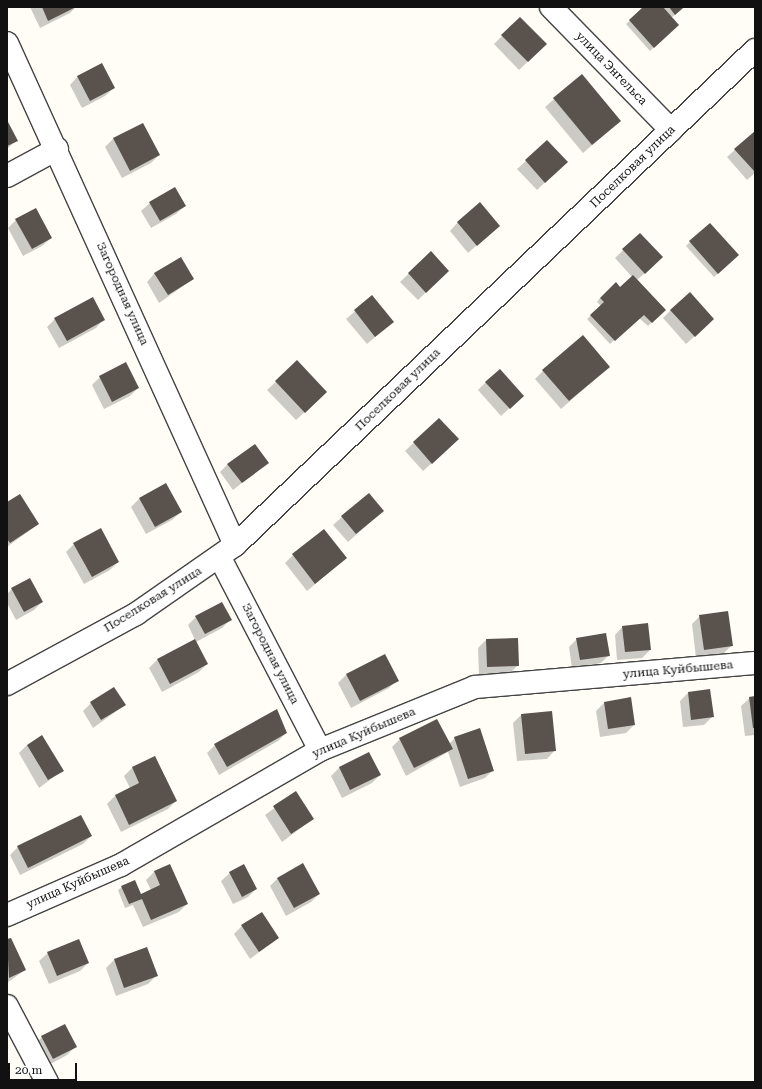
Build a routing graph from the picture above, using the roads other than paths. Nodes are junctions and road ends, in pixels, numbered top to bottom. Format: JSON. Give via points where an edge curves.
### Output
{"nodes":[{"id":1,"x":551,"y":7,"type":"edge"},
{"id":2,"x":7,"y":43,"type":"edge"},
{"id":3,"x":755,"y":50,"type":"edge"},
{"id":4,"x":671,"y":130,"type":"junction"},
{"id":5,"x":58,"y":149,"type":"junction"},
{"id":6,"x":7,"y":176,"type":"edge"},
{"id":7,"x":228,"y":552,"type":"junction"},
{"id":8,"x":755,"y":663,"type":"edge"},
{"id":9,"x":7,"y":684,"type":"edge"},
{"id":10,"x":320,"y":750,"type":"junction"},
{"id":11,"x":7,"y":915,"type":"edge"},
{"id":12,"x":7,"y":1006,"type":"edge"},
{"id":13,"x":48,"y":1082,"type":"edge"}],
"edges":[{"from":1,"to":4,"type":"street","name":"улица Энгельса"},
{"from":2,"to":5,"type":"street","name":"Загородная улица"},
{"from":3,"to":4,"type":"street","name":"Поселковая улица"},
{"from":4,"to":7,"type":"street","name":"Поселковая улица"},
{"from":5,"to":6,"type":"street"},
{"from":5,"to":7,"type":"street","name":"Загородная улица"},
{"from":7,"to":9,"type":"street","name":"Поселковая улица","via":[[136,614]]},
{"from":7,"to":10,"type":"street","name":"Загородная улица"},
{"from":8,"to":10,"type":"street","name":"улица Куйбышева","via":[[475,687]]},
{"from":10,"to":11,"type":"street","name":"улица Куйбышева","via":[[121,865]]},
{"from":12,"to":13,"type":"street"}]}
